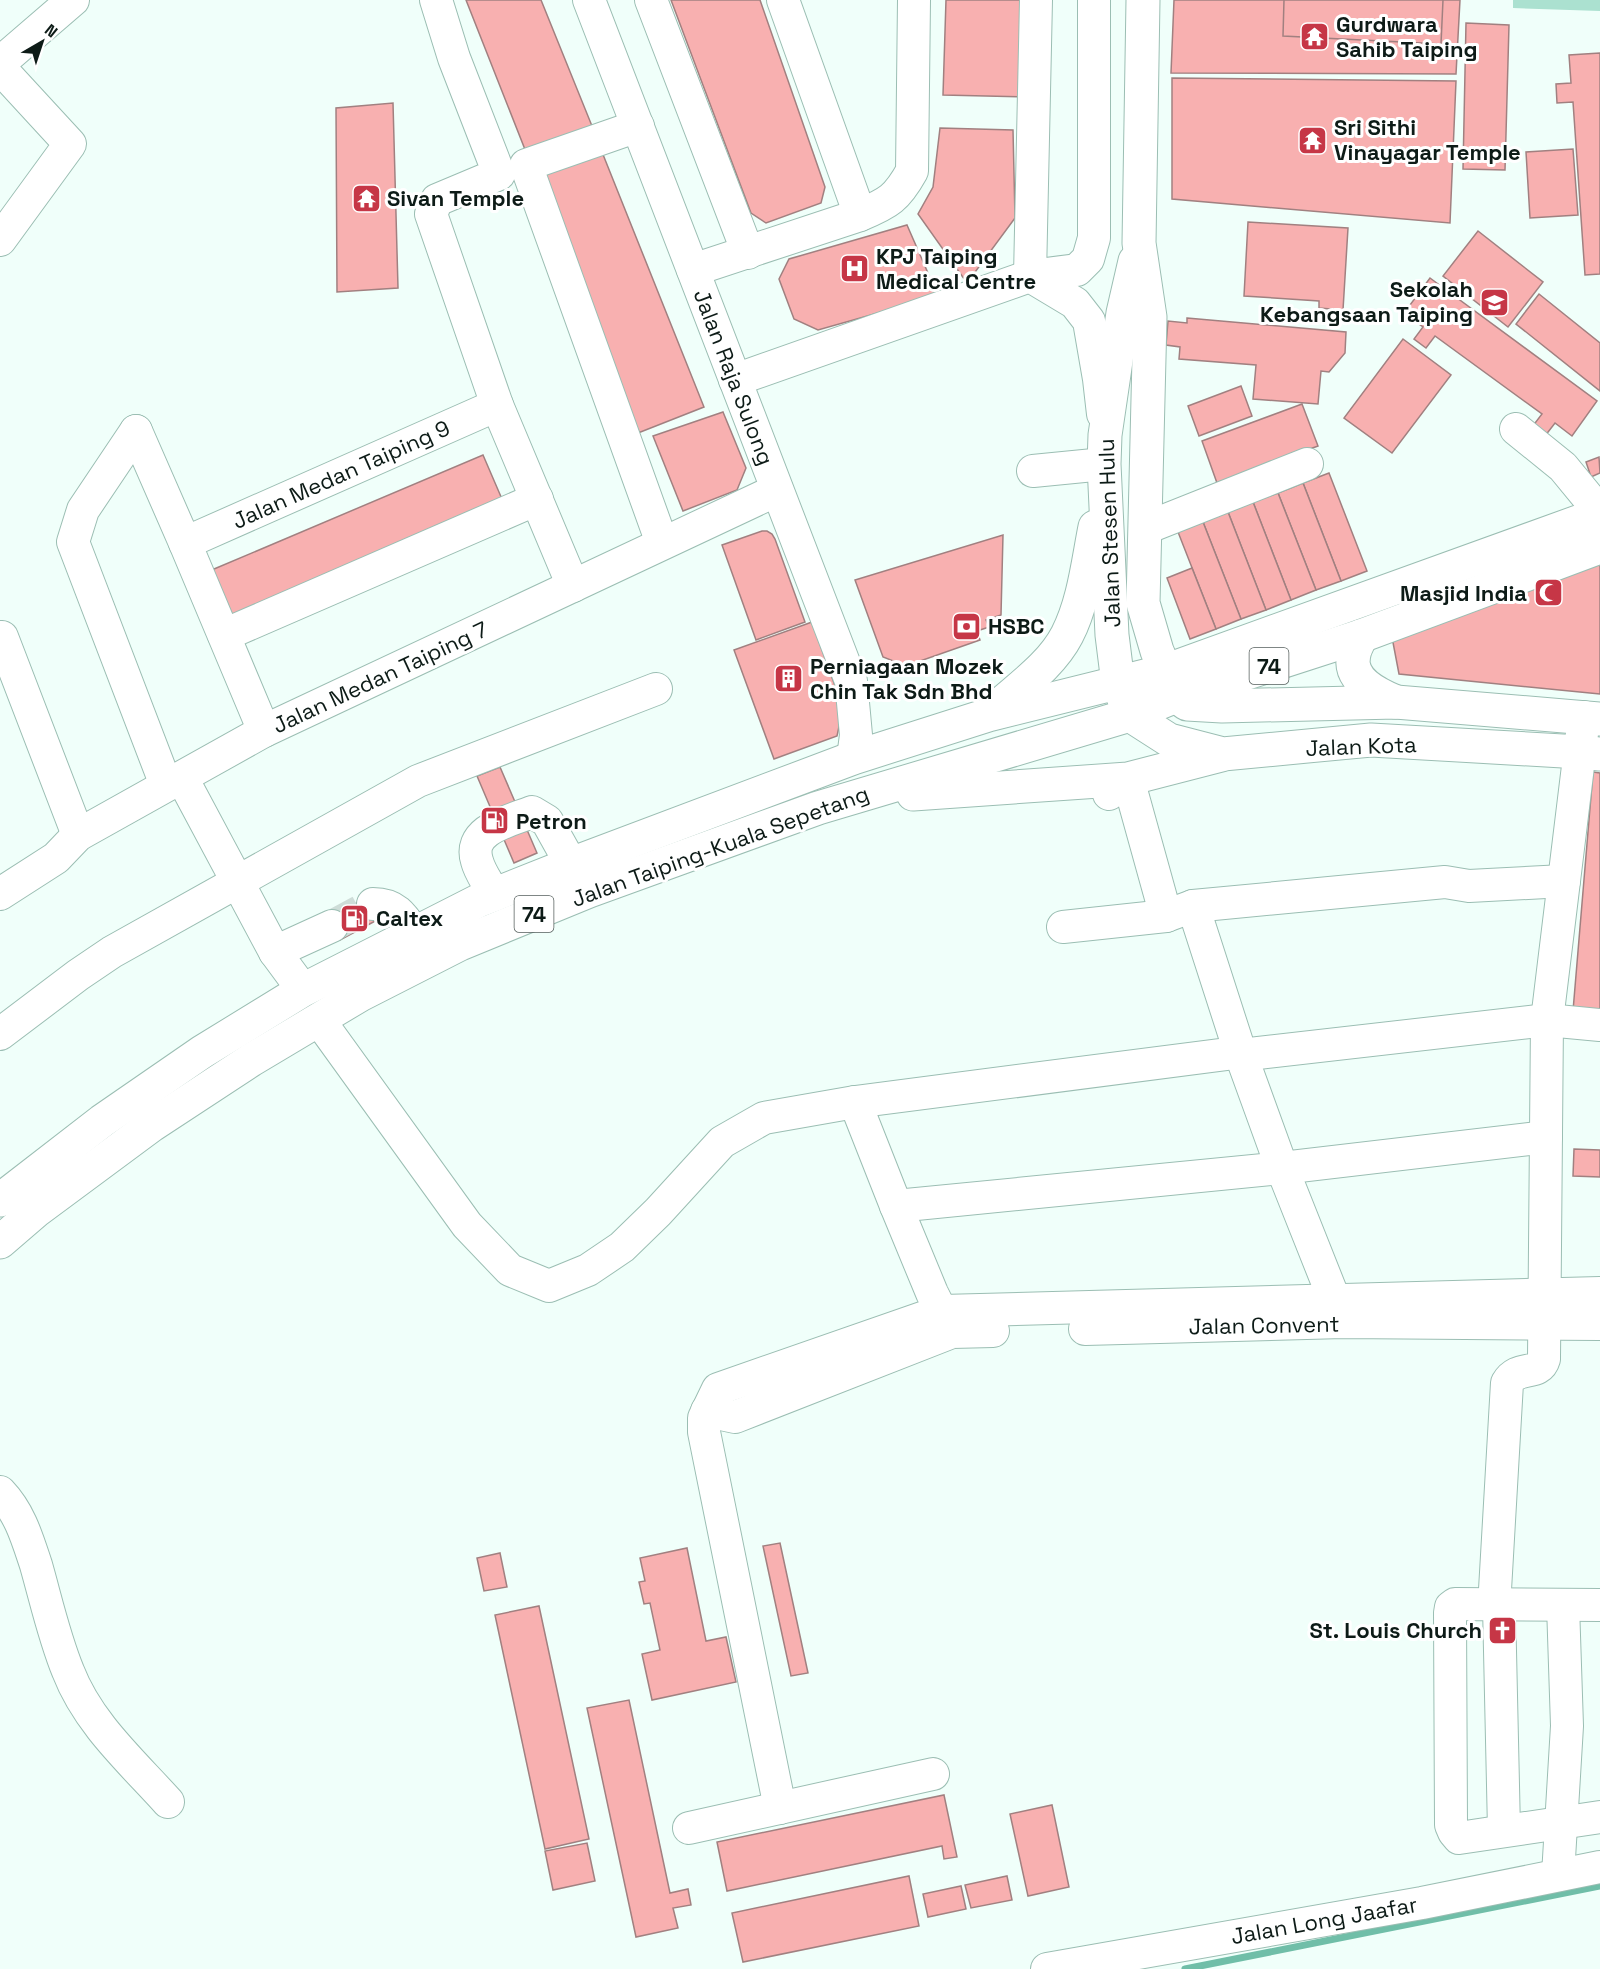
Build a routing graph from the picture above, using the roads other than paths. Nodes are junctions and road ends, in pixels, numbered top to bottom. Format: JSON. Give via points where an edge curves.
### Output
{"nodes":[{"id":1,"x":73,"y":0,"type":"edge"},
{"id":2,"x":436,"y":0,"type":"edge"},
{"id":3,"x":589,"y":0,"type":"edge"},
{"id":4,"x":651,"y":0,"type":"edge"},
{"id":5,"x":914,"y":0,"type":"edge"},
{"id":6,"x":1036,"y":0,"type":"edge"},
{"id":7,"x":1094,"y":0,"type":"edge"},
{"id":8,"x":1143,"y":0,"type":"edge"},
{"id":9,"x":790,"y":3,"type":"edge"},
{"id":10,"x":0,"y":63,"type":"edge"},
{"id":11,"x":0,"y":68,"type":"edge"},
{"id":12,"x":638,"y":126,"type":"junction"},
{"id":13,"x":860,"y":214,"type":"junction"},
{"id":14,"x":1,"y":236,"type":"edge"},
{"id":15,"x":1139,"y":243,"type":"junction"},
{"id":16,"x":748,"y":253,"type":"junction"},
{"id":17,"x":693,"y":270,"type":"junction"},
{"id":18,"x":1030,"y":276,"type":"junction"},
{"id":19,"x":735,"y":380,"type":"junction"},
{"id":20,"x":497,"y":405,"type":"junction"},
{"id":21,"x":1516,"y":429,"type":"dead end"},
{"id":22,"x":1104,"y":460,"type":"junction"},
{"id":23,"x":1307,"y":464,"type":"dead end"},
{"id":24,"x":1033,"y":471,"type":"dead end"},
{"id":25,"x":777,"y":490,"type":"junction"},
{"id":26,"x":537,"y":499,"type":"junction"},
{"id":27,"x":1600,"y":513,"type":"edge"},
{"id":28,"x":1146,"y":528,"type":"junction"},
{"id":29,"x":185,"y":543,"type":"junction"},
{"id":30,"x":662,"y":543,"type":"junction"},
{"id":31,"x":1600,"y":547,"type":"edge"},
{"id":32,"x":573,"y":586,"type":"junction"},
{"id":33,"x":224,"y":635,"type":"junction"},
{"id":34,"x":1361,"y":636,"type":"junction"},
{"id":35,"x":2,"y":637,"type":"dead end"},
{"id":36,"x":1118,"y":683,"type":"junction"},
{"id":37,"x":1171,"y":684,"type":"junction"},
{"id":38,"x":656,"y":689,"type":"dead end"},
{"id":39,"x":1396,"y":702,"type":"junction"},
{"id":40,"x":988,"y":715,"type":"junction"},
{"id":41,"x":1130,"y":715,"type":"junction"},
{"id":42,"x":1592,"y":718,"type":"edge"},
{"id":43,"x":264,"y":731,"type":"junction"},
{"id":44,"x":1590,"y":753,"type":"edge"},
{"id":45,"x":1223,"y":754,"type":"junction"},
{"id":46,"x":853,"y":758,"type":"junction"},
{"id":47,"x":1128,"y":779,"type":"junction"},
{"id":48,"x":174,"y":781,"type":"junction"},
{"id":49,"x":818,"y":808,"type":"junction"},
{"id":50,"x":78,"y":835,"type":"junction"},
{"id":51,"x":571,"y":864,"type":"junction"},
{"id":52,"x":1564,"y":881,"type":"junction"},
{"id":53,"x":237,"y":884,"type":"junction"},
{"id":54,"x":0,"y":894,"type":"edge"},
{"id":55,"x":494,"y":895,"type":"junction"},
{"id":56,"x":373,"y":904,"type":"dead end"},
{"id":57,"x":1179,"y":911,"type":"junction"},
{"id":58,"x":1063,"y":927,"type":"dead end"},
{"id":59,"x":415,"y":934,"type":"junction"},
{"id":60,"x":275,"y":952,"type":"junction"},
{"id":61,"x":313,"y":986,"type":"junction"},
{"id":62,"x":319,"y":1020,"type":"junction"},
{"id":63,"x":1547,"y":1020,"type":"junction"},
{"id":64,"x":1600,"y":1025,"type":"edge"},
{"id":65,"x":0,"y":1034,"type":"edge"},
{"id":66,"x":1241,"y":1054,"type":"junction"},
{"id":67,"x":855,"y":1102,"type":"junction"},
{"id":68,"x":1546,"y":1137,"type":"junction"},
{"id":69,"x":1282,"y":1168,"type":"junction"},
{"id":70,"x":0,"y":1200,"type":"edge"},
{"id":71,"x":896,"y":1206,"type":"junction"},
{"id":72,"x":0,"y":1242,"type":"edge"},
{"id":73,"x":1600,"y":1293,"type":"edge"},
{"id":74,"x":1545,"y":1308,"type":"junction"},
{"id":75,"x":1339,"y":1311,"type":"junction"},
{"id":76,"x":947,"y":1322,"type":"junction"},
{"id":77,"x":1600,"y":1324,"type":"edge"},
{"id":78,"x":0,"y":1492,"type":"edge"},
{"id":79,"x":1563,"y":1605,"type":"junction"},
{"id":80,"x":1600,"y":1605,"type":"edge"},
{"id":81,"x":1499,"y":1606,"type":"junction"},
{"id":82,"x":933,"y":1774,"type":"dead end"},
{"id":83,"x":168,"y":1802,"type":"dead end"},
{"id":84,"x":780,"y":1808,"type":"junction"},
{"id":85,"x":1600,"y":1817,"type":"edge"},
{"id":86,"x":1561,"y":1823,"type":"junction"},
{"id":87,"x":688,"y":1828,"type":"dead end"},
{"id":88,"x":1504,"y":1830,"type":"junction"},
{"id":89,"x":1600,"y":1867,"type":"edge"},
{"id":90,"x":1558,"y":1875,"type":"junction"},
{"id":91,"x":1047,"y":1969,"type":"edge"}],
"edges":[{"from":1,"to":10,"type":"street"},
{"from":2,"to":20,"type":"street","via":[[499,174],[437,200],[431,214]]},
{"from":3,"to":12,"type":"street","name":"Jalan Raja Sulong"},
{"from":4,"to":16,"type":"street"},
{"from":5,"to":13,"type":"street","via":[[912,171],[901,190],[885,205]]},
{"from":6,"to":18,"type":"street"},
{"from":7,"to":18,"type":"street","via":[[1094,238],[1088,259],[1077,270]]},
{"from":8,"to":15,"type":"main road","name":"Jalan Stesen Hulu"},
{"from":9,"to":13,"type":"street"},
{"from":11,"to":14,"type":"street","via":[[70,144]]},
{"from":12,"to":17,"type":"street","name":"Jalan Raja Sulong"},
{"from":12,"to":30,"type":"street","via":[[526,165]]},
{"from":13,"to":16,"type":"street"},
{"from":15,"to":22,"type":"main road","name":"Jalan Stesen Hulu","via":[[1123,313]]},
{"from":15,"to":28,"type":"main road","name":"Jalan Stesen Hulu","via":[[1150,317]]},
{"from":16,"to":17,"type":"street"},
{"from":17,"to":19,"type":"street","name":"Jalan Raja Sulong"},
{"from":18,"to":19,"type":"street"},
{"from":18,"to":22,"type":"street","via":[[1075,303],[1089,321],[1100,379]]},
{"from":19,"to":25,"type":"street","name":"Jalan Raja Sulong"},
{"from":20,"to":26,"type":"street"},
{"from":20,"to":29,"type":"street","name":"Jalan Medan Taiping 9"},
{"from":21,"to":27,"type":"street","via":[[1563,467]]},
{"from":22,"to":24,"type":"street"},
{"from":22,"to":36,"type":"main road","name":"Jalan Stesen Hulu"},
{"from":22,"to":40,"type":"main road","via":[[1081,595],[1067,635],[1044,666]]},
{"from":23,"to":28,"type":"street"},
{"from":25,"to":30,"type":"street","name":"Jalan Medan Taiping 7"},
{"from":25,"to":46,"type":"street","name":"Jalan Raja Sulong","via":[[851,681],[856,735]]},
{"from":26,"to":32,"type":"street"},
{"from":26,"to":33,"type":"street"},
{"from":27,"to":37,"type":"main road","number":"74"},
{"from":28,"to":37,"type":"main road","name":"Jalan Stesen Hulu","via":[[1143,603]]},
{"from":29,"to":33,"type":"street"},
{"from":29,"to":48,"type":"street","via":[[136,431],[83,510],[73,542]]},
{"from":30,"to":32,"type":"street","name":"Jalan Medan Taiping 7"},
{"from":31,"to":34,"type":"main road","number":"74"},
{"from":32,"to":43,"type":"street","name":"Jalan Medan Taiping 7"},
{"from":33,"to":43,"type":"street"},
{"from":34,"to":37,"type":"main road","number":"74"},
{"from":34,"to":39,"type":"main road","via":[[1353,656],[1354,673],[1375,693]]},
{"from":35,"to":50,"type":"street"},
{"from":36,"to":37,"type":"main road","number":"74"},
{"from":36,"to":40,"type":"main road","name":"Jalan Taiping-Kuala Sepetang","number":"74"},
{"from":36,"to":41,"type":"main road","name":"Jalan Stesen Hulu"},
{"from":37,"to":39,"type":"main road","name":"Jalan Kota","via":[[1187,704]]},
{"from":37,"to":41,"type":"main road","number":"74"},
{"from":38,"to":53,"type":"street","via":[[418,781]]},
{"from":39,"to":42,"type":"main road","name":"Jalan Kota"},
{"from":40,"to":46,"type":"main road","name":"Jalan Taiping-Kuala Sepetang","number":"74"},
{"from":41,"to":45,"type":"main road","name":"Jalan Kota","via":[[1169,740]]},
{"from":41,"to":49,"type":"main road","name":"Jalan Taiping-Kuala Sepetang","number":"74"},
{"from":42,"to":44,"type":"street"},
{"from":43,"to":48,"type":"street","name":"Jalan Medan Taiping 7"},
{"from":44,"to":45,"type":"main road","name":"Jalan Kota","via":[[1371,740]]},
{"from":44,"to":52,"type":"street"},
{"from":45,"to":47,"type":"main road"},
{"from":46,"to":51,"type":"main road","name":"Jalan Taiping-Kuala Sepetang","number":"74"},
{"from":47,"to":49,"type":"main road","via":[[903,795]]},
{"from":47,"to":57,"type":"street"},
{"from":48,"to":50,"type":"street","name":"Jalan Medan Taiping 7"},
{"from":48,"to":53,"type":"street"},
{"from":49,"to":62,"type":"main road","name":"Jalan Taiping-Kuala Sepetang","number":"74","via":[[589,891],[460,944]]},
{"from":50,"to":54,"type":"street","name":"Jalan Medan Taiping 7","via":[[56,858]]},
{"from":51,"to":55,"type":"main road","name":"Jalan Taiping-Kuala Sepetang","number":"74"},
{"from":51,"to":55,"type":"street","via":[[547,821],[532,812],[483,832],[475,847],[477,862]]},
{"from":52,"to":57,"type":"street","via":[[1469,886],[1445,882]]},
{"from":52,"to":63,"type":"street"},
{"from":53,"to":60,"type":"street"},
{"from":53,"to":65,"type":"street","via":[[112,952]]},
{"from":55,"to":59,"type":"main road","name":"Jalan Taiping-Kuala Sepetang","number":"74"},
{"from":56,"to":59,"type":"street","via":[[387,904],[404,917]]},
{"from":57,"to":58,"type":"street"},
{"from":57,"to":66,"type":"street"},
{"from":59,"to":61,"type":"main road","name":"Jalan Taiping-Kuala Sepetang","number":"74"},
{"from":60,"to":61,"type":"street"},
{"from":60,"to":61,"type":"street","via":[[325,930],[310,951]]},
{"from":61,"to":70,"type":"main road","name":"Jalan Taiping-Kuala Sepetang","number":"74","via":[[201,1052],[102,1121]]},
{"from":62,"to":67,"type":"street","via":[[467,1225],[510,1270],[549,1286],[588,1270],[622,1247],[722,1142],[764,1118]]},
{"from":62,"to":72,"type":"main road","name":"Jalan Taiping-Kuala Sepetang","number":"74","via":[[152,1125]]},
{"from":63,"to":64,"type":"street"},
{"from":63,"to":66,"type":"street"},
{"from":63,"to":68,"type":"street"},
{"from":66,"to":67,"type":"street"},
{"from":66,"to":69,"type":"street"},
{"from":67,"to":71,"type":"street"},
{"from":68,"to":69,"type":"street"},
{"from":68,"to":74,"type":"street"},
{"from":69,"to":71,"type":"street"},
{"from":69,"to":75,"type":"street"},
{"from":71,"to":76,"type":"street"},
{"from":73,"to":74,"type":"street","name":"Jalan Convent"},
{"from":74,"to":75,"type":"street","name":"Jalan Convent"},
{"from":74,"to":77,"type":"street","name":"Jalan Convent"},
{"from":74,"to":81,"type":"street","via":[[1543,1364],[1517,1372],[1507,1383],[1495,1590]]},
{"from":75,"to":76,"type":"street","name":"Jalan Convent"},
{"from":76,"to":84,"type":"street","name":"Jalan Convent","via":[[718,1389],[707,1411],[704,1432]]},
{"from":78,"to":83,"type":"street","via":[[24,1526],[67,1670],[79,1696],[111,1739]]},
{"from":79,"to":80,"type":"street"},
{"from":79,"to":81,"type":"street"},
{"from":79,"to":86,"type":"street","via":[[1566,1726]]},
{"from":81,"to":88,"type":"street"},
{"from":81,"to":88,"type":"street","via":[[1455,1604],[1450,1613],[1451,1825],[1459,1838]]},
{"from":82,"to":84,"type":"street"},
{"from":84,"to":87,"type":"street"},
{"from":85,"to":86,"type":"street"},
{"from":86,"to":88,"type":"street"},
{"from":86,"to":90,"type":"street"},
{"from":89,"to":90,"type":"street","name":"Jalan Long Jaafar"},
{"from":90,"to":91,"type":"street","name":"Jalan Long Jaafar"}]}
